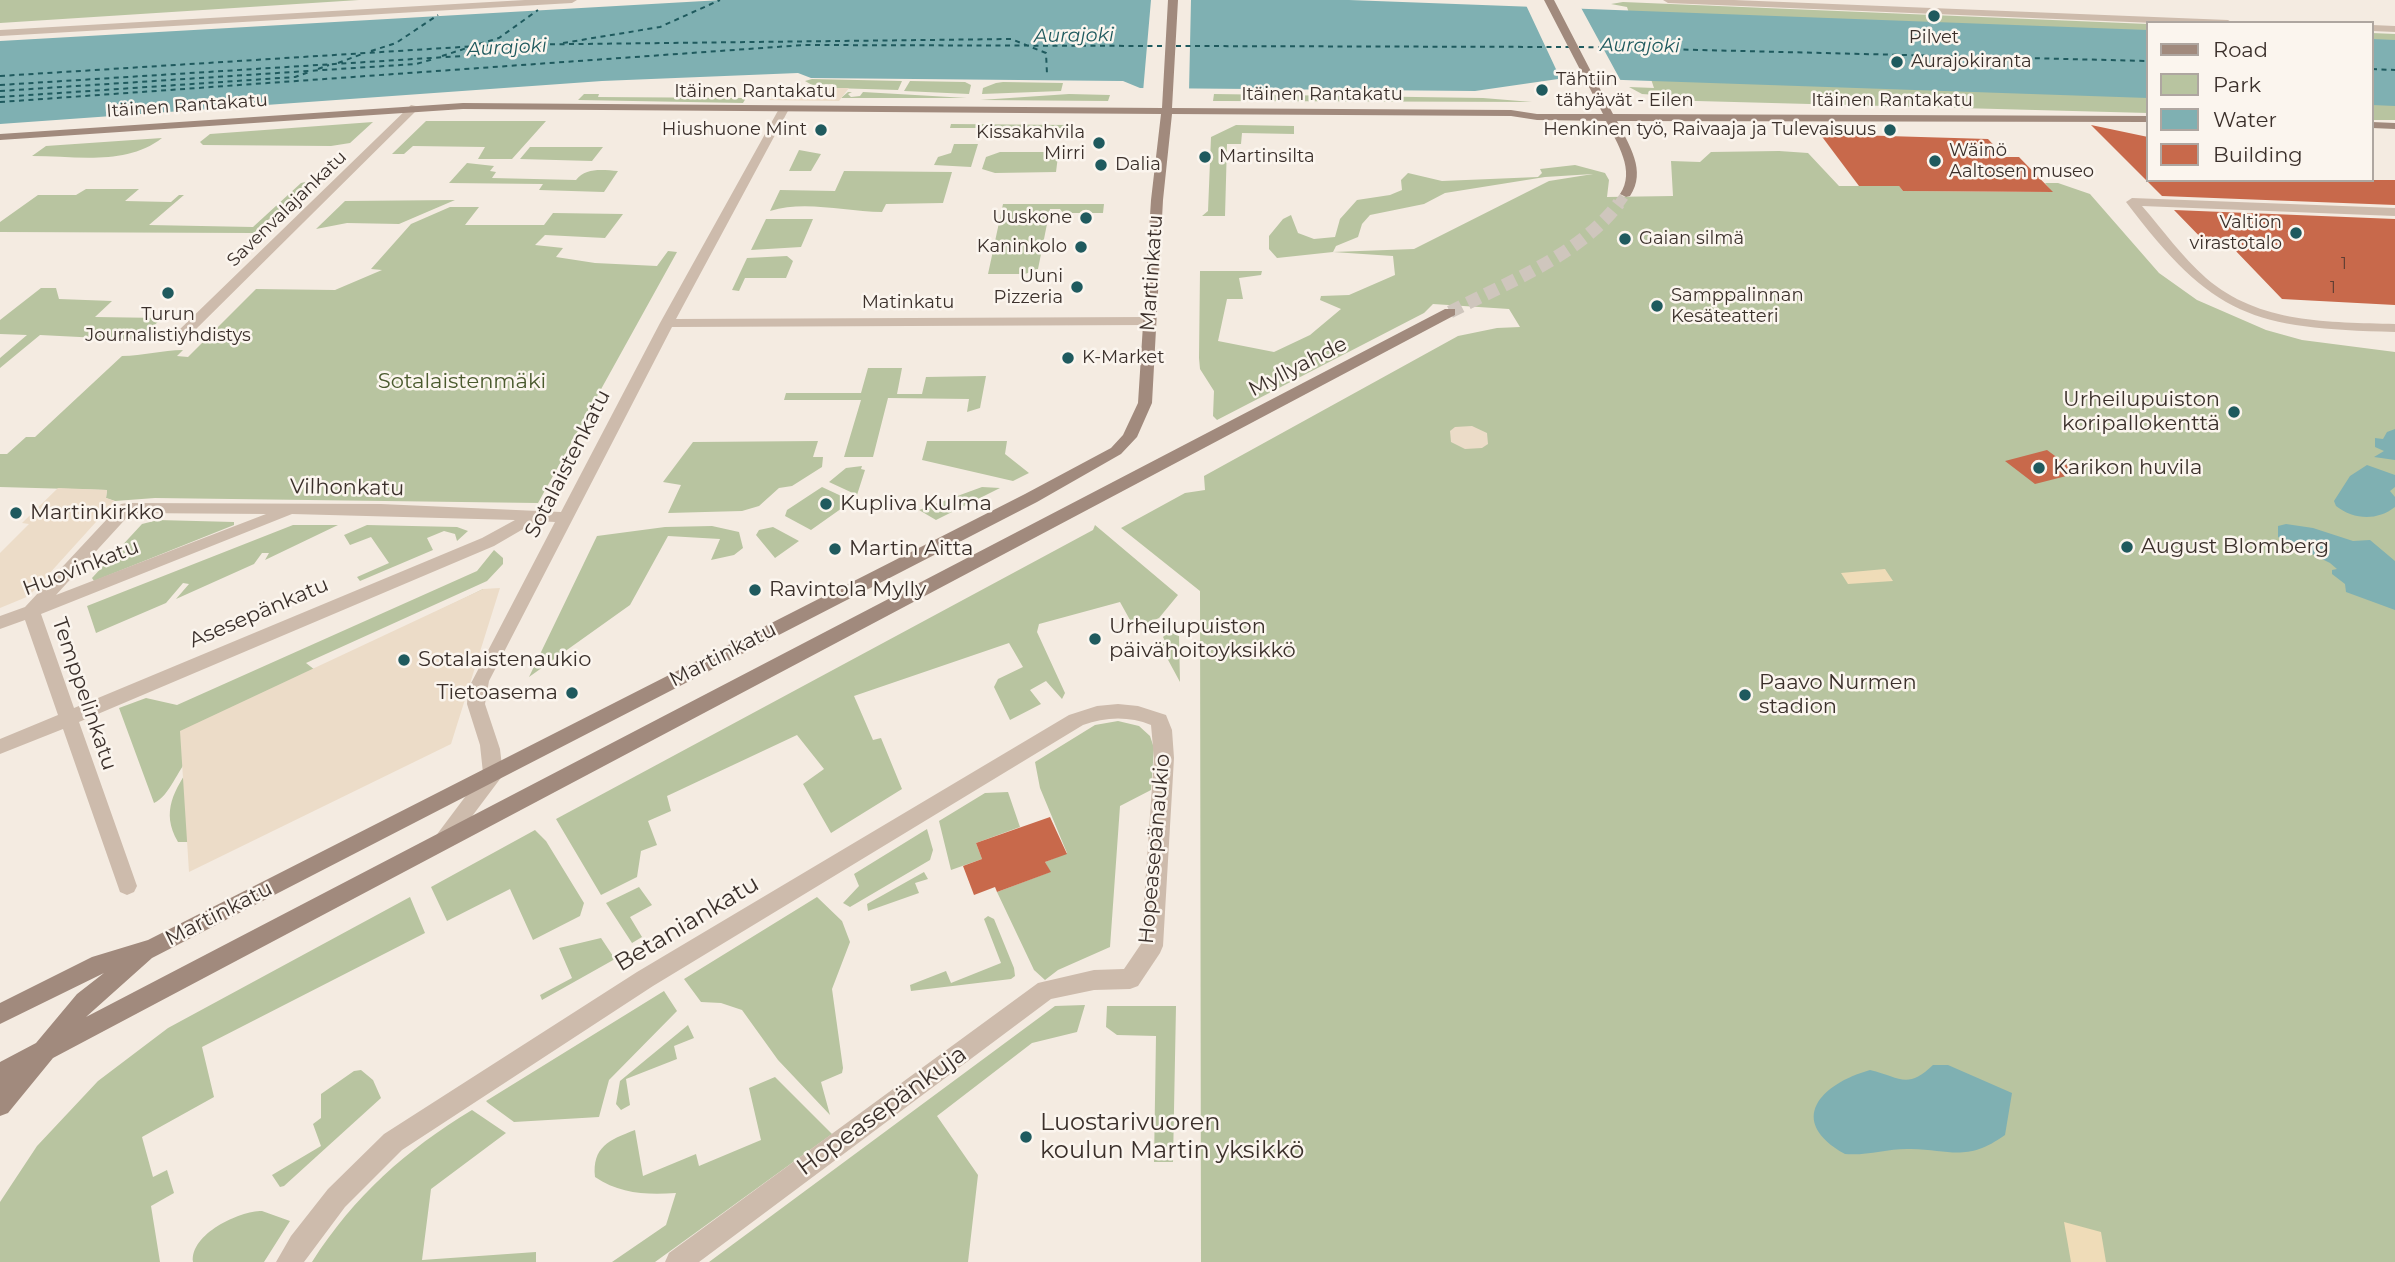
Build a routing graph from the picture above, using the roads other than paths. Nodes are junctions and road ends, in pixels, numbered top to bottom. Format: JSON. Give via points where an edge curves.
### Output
{"nodes":[{"id":1,"x":572,"y":0,"type":"edge"},
{"id":2,"x":1173,"y":0,"type":"edge"},
{"id":3,"x":1549,"y":0,"type":"edge"},
{"id":4,"x":1668,"y":0,"type":"edge"},
{"id":5,"x":1914,"y":0,"type":"edge"},
{"id":6,"x":529,"y":1,"type":"edge"},
{"id":7,"x":1926,"y":11,"type":"junction"},
{"id":8,"x":2178,"y":21,"type":"edge"},
{"id":9,"x":2374,"y":28,"type":"edge"},
{"id":10,"x":2395,"y":29,"type":"edge"},
{"id":11,"x":0,"y":33,"type":"edge"},
{"id":12,"x":415,"y":107,"type":"junction"},
{"id":13,"x":784,"y":109,"type":"junction"},
{"id":14,"x":1166,"y":112,"type":"junction"},
{"id":15,"x":1606,"y":112,"type":"junction"},
{"id":16,"x":2146,"y":119,"type":"edge"},
{"id":17,"x":2374,"y":125,"type":"edge"},
{"id":18,"x":2395,"y":126,"type":"edge"},
{"id":19,"x":0,"y":137,"type":"edge"},
{"id":20,"x":1626,"y":194,"type":"tunnel mouth"},
{"id":21,"x":2395,"y":212,"type":"edge"},
{"id":22,"x":1450,"y":312,"type":"tunnel mouth"},
{"id":23,"x":1148,"y":321,"type":"junction"},
{"id":24,"x":667,"y":323,"type":"junction"},
{"id":25,"x":2395,"y":328,"type":"edge"},
{"id":26,"x":182,"y":335,"type":"dead end"},
{"id":27,"x":1166,"y":459,"type":"joint"},
{"id":28,"x":127,"y":508,"type":"joint"},
{"id":29,"x":295,"y":509,"type":"junction"},
{"id":30,"x":534,"y":516,"type":"junction"},
{"id":31,"x":567,"y":517,"type":"junction"},
{"id":32,"x":31,"y":611,"type":"junction"},
{"id":33,"x":0,"y":623,"type":"edge"},
{"id":34,"x":69,"y":719,"type":"junction"},
{"id":35,"x":1159,"y":720,"type":"joint"},
{"id":36,"x":0,"y":747,"type":"edge"},
{"id":37,"x":493,"y":775,"type":"junction"},
{"id":38,"x":442,"y":841,"type":"junction"},
{"id":39,"x":127,"y":886,"type":"dead end"},
{"id":40,"x":153,"y":948,"type":"junction"},
{"id":41,"x":1094,"y":980,"type":"joint"},
{"id":42,"x":0,"y":1014,"type":"edge"},
{"id":43,"x":40,"y":1054,"type":"junction"},
{"id":44,"x":0,"y":1074,"type":"edge"},
{"id":45,"x":0,"y":1105,"type":"edge"},
{"id":46,"x":289,"y":1262,"type":"edge"},
{"id":47,"x":678,"y":1262,"type":"edge"}],
"edges":[{"from":1,"to":6,"type":"street"},
{"from":2,"to":14,"type":"main road","name":"Martinkatu"},
{"from":3,"to":15,"type":"main road"},
{"from":4,"to":7,"type":"street"},
{"from":5,"to":7,"type":"street"},
{"from":6,"to":11,"type":"street"},
{"from":7,"to":8,"type":"street"},
{"from":9,"to":10,"type":"street"},
{"from":12,"to":13,"type":"main road","name":"Itäinen Rantakatu"},
{"from":12,"to":19,"type":"main road","name":"Itäinen Rantakatu"},
{"from":12,"to":26,"type":"street","name":"Savenvalajankatu"},
{"from":13,"to":14,"type":"main road","name":"Itäinen Rantakatu"},
{"from":13,"to":24,"type":"street","name":"Sotalaistenkatu"},
{"from":14,"to":15,"type":"main road","name":"Itäinen Rantakatu","via":[[1511,113],[1537,117]]},
{"from":14,"to":23,"type":"main road","name":"Martinkatu"},
{"from":15,"to":16,"type":"main road","name":"Itäinen Rantakatu"},
{"from":15,"to":20,"type":"main road","via":[[1630,157],[1632,185]]},
{"from":17,"to":18,"type":"main road"},
{"from":21,"to":25,"type":"street","via":[[2132,202],[2214,291],[2280,319],[2310,325]]},
{"from":22,"to":27,"type":"main road","name":"Myllyahde"},
{"from":23,"to":24,"type":"street","name":"Matinkatu"},
{"from":23,"to":37,"type":"main road","name":"Martinkatu","via":[[1144,403],[1133,430],[1116,451]]},
{"from":24,"to":31,"type":"street","name":"Sotalaistenkatu"},
{"from":27,"to":38,"type":"main road","name":"Martinkatu"},
{"from":28,"to":29,"type":"street","name":"Vilhonkatu"},
{"from":28,"to":32,"type":"street","name":"Temppelinkatu"},
{"from":29,"to":30,"type":"street","name":"Vilhonkatu"},
{"from":29,"to":32,"type":"street","name":"Huovinkatu"},
{"from":30,"to":31,"type":"street","name":"Vilhonkatu"},
{"from":30,"to":34,"type":"street","name":"Asesepänkatu","via":[[488,542]]},
{"from":31,"to":37,"type":"street","name":"Sotalaistenkatu","via":[[476,691],[477,714],[489,741]]},
{"from":32,"to":33,"type":"street","name":"Huovinkatu"},
{"from":32,"to":34,"type":"street","name":"Temppelinkatu"},
{"from":34,"to":36,"type":"street","name":"Asesepänkatu"},
{"from":34,"to":39,"type":"street","name":"Temppelinkatu"},
{"from":35,"to":41,"type":"street","name":"Hopeasepänaukio","via":[[1164,758],[1152,946],[1130,979]]},
{"from":35,"to":46,"type":"street","name":"Betaniankatu","via":[[1111,710],[1076,720],[655,973],[393,1142],[330,1204]]},
{"from":37,"to":38,"type":"street"},
{"from":37,"to":40,"type":"main road","name":"Martinkatu"},
{"from":38,"to":43,"type":"main road","name":"Martinkatu"},
{"from":40,"to":42,"type":"main road","name":"Martinkatu","via":[[100,964]]},
{"from":40,"to":43,"type":"main road","via":[[85,1001]]},
{"from":41,"to":47,"type":"street","name":"Hopeasepänkuja","via":[[1046,990]]},
{"from":43,"to":44,"type":"main road","name":"Martinkatu"},
{"from":43,"to":45,"type":"main road"}]}
